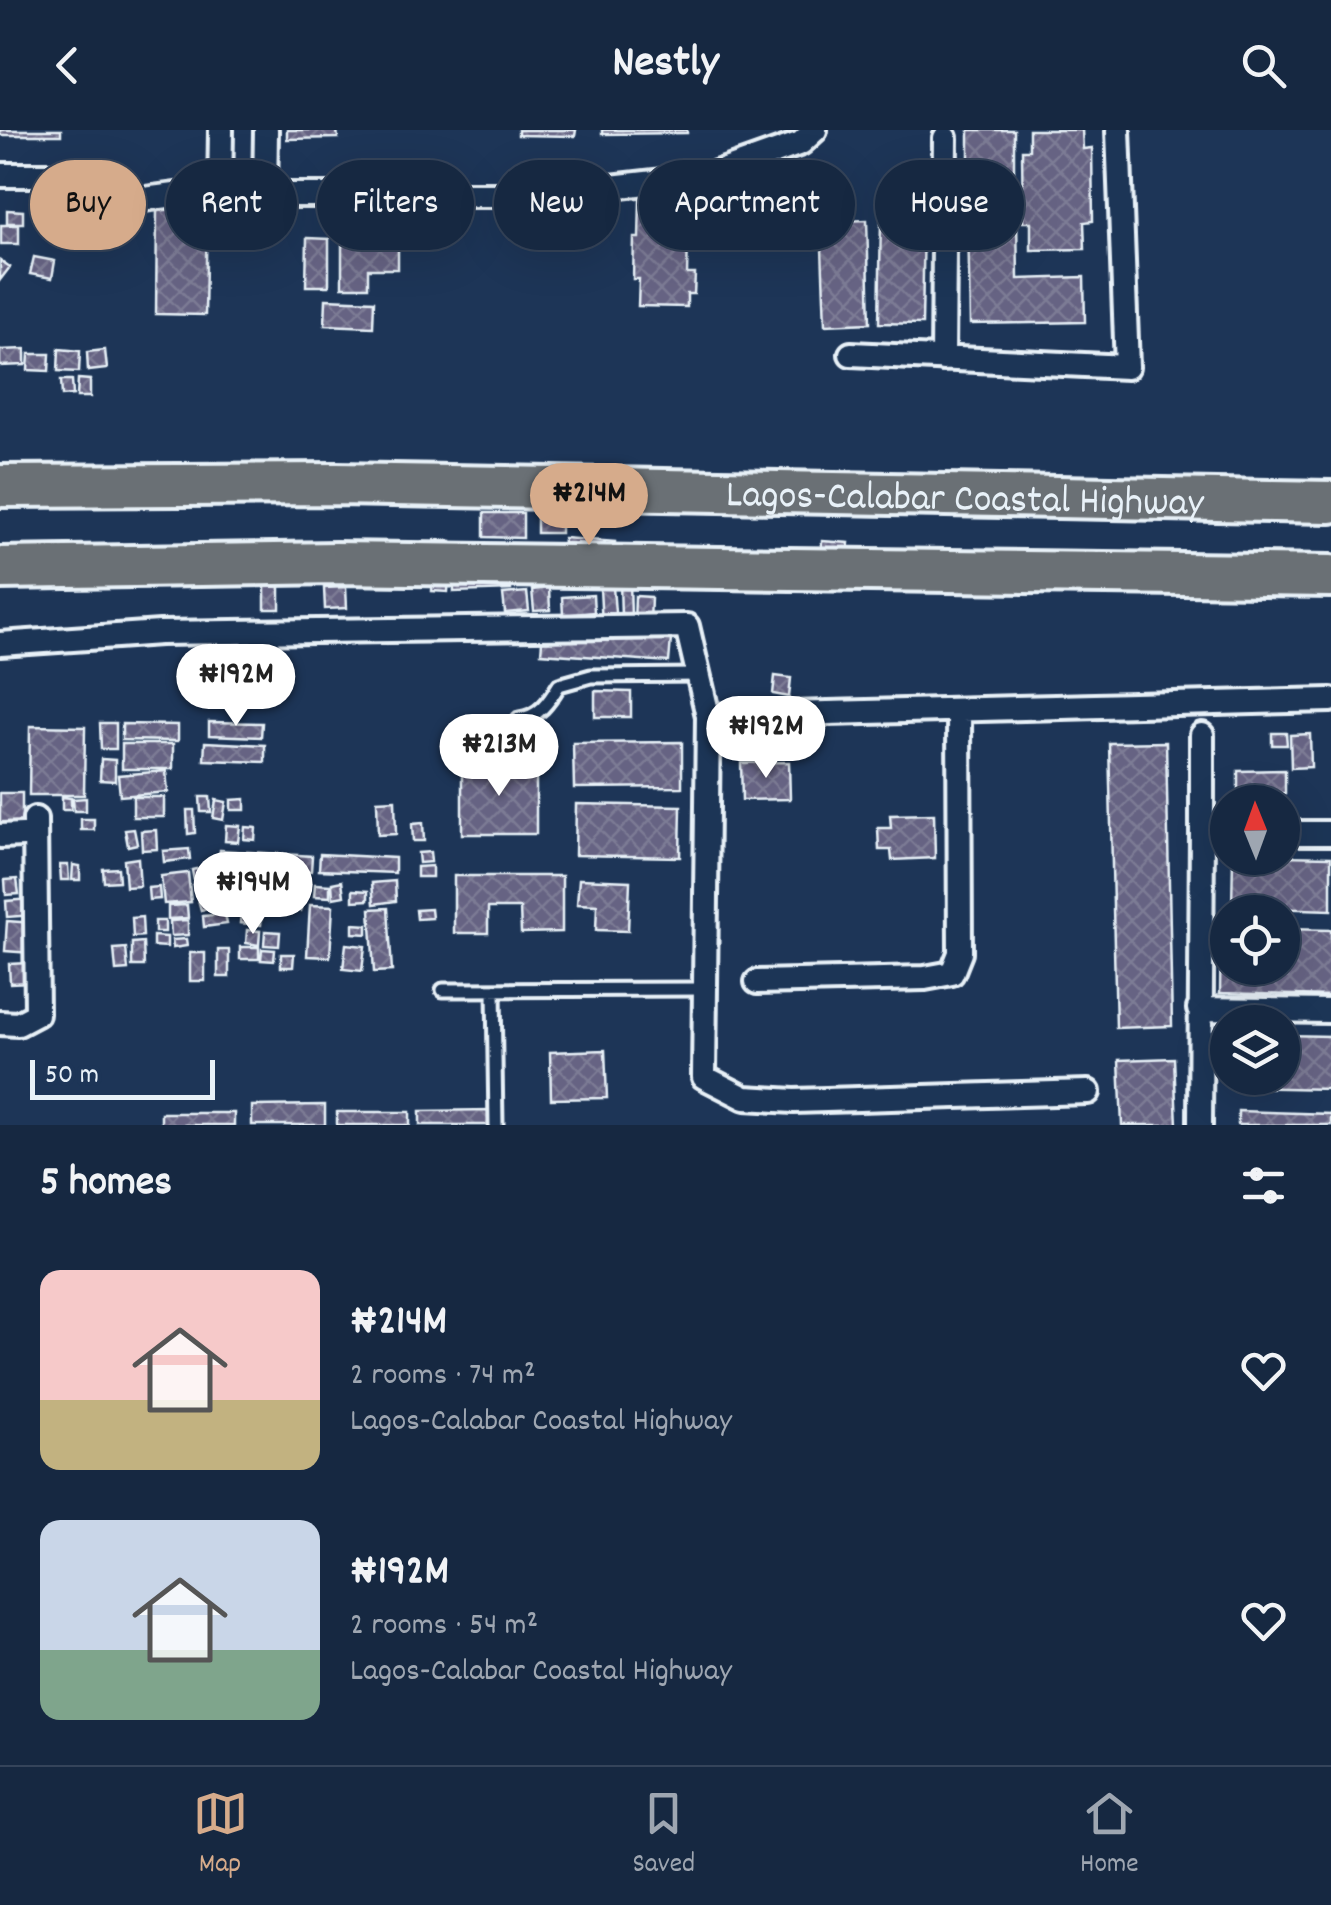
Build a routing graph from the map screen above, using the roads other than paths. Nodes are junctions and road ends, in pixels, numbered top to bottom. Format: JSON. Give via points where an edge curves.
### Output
{"nodes":[{"id":1,"x":221,"y":130,"type":"edge"},
{"id":2,"x":266,"y":130,"type":"edge"},
{"id":3,"x":814,"y":130,"type":"edge"},
{"id":4,"x":1118,"y":130,"type":"edge"},
{"id":5,"x":946,"y":138,"type":"dead end"},
{"id":6,"x":221,"y":160,"type":"edge"},
{"id":7,"x":266,"y":160,"type":"edge"},
{"id":8,"x":0,"y":175,"type":"edge"},
{"id":9,"x":297,"y":195,"type":"edge"},
{"id":10,"x":166,"y":196,"type":"edge"},
{"id":11,"x":851,"y":354,"type":"dead end"},
{"id":12,"x":943,"y":358,"type":"junction"},
{"id":13,"x":0,"y":486,"type":"edge"},
{"id":14,"x":1331,"y":502,"type":"edge"},
{"id":15,"x":0,"y":568,"type":"edge"},
{"id":16,"x":1331,"y":576,"type":"edge"},
{"id":17,"x":0,"y":644,"type":"edge"},
{"id":18,"x":699,"y":675,"type":"junction"},
{"id":19,"x":1331,"y":700,"type":"edge"},
{"id":20,"x":959,"y":710,"type":"junction"},
{"id":21,"x":708,"y":716,"type":"junction"},
{"id":22,"x":519,"y":719,"type":"dead end"},
{"id":23,"x":1202,"y":735,"type":"dead end"},
{"id":24,"x":20,"y":830,"type":"edge"},
{"id":25,"x":1202,"y":832,"type":"junction"},
{"id":26,"x":1210,"y":832,"type":"edge"},
{"id":27,"x":1300,"y":833,"type":"edge"},
{"id":28,"x":1331,"y":833,"type":"edge"},
{"id":29,"x":757,"y":982,"type":"dead end"},
{"id":30,"x":705,"y":989,"type":"junction"},
{"id":31,"x":443,"y":990,"type":"dead end"},
{"id":32,"x":494,"y":990,"type":"junction"},
{"id":33,"x":1199,"y":1009,"type":"junction"},
{"id":34,"x":1331,"y":1010,"type":"edge"},
{"id":35,"x":0,"y":1023,"type":"edge"},
{"id":36,"x":1088,"y":1092,"type":"dead end"},
{"id":37,"x":496,"y":1125,"type":"edge"},
{"id":38,"x":1200,"y":1125,"type":"edge"}],
"edges":[{"from":1,"to":6,"type":"street"},
{"from":2,"to":7,"type":"street"},
{"from":3,"to":9,"type":"street","via":[[801,143],[708,176],[540,196]]},
{"from":4,"to":12,"type":"street","via":[[1127,367]]},
{"from":5,"to":12,"type":"street"},
{"from":8,"to":10,"type":"street","via":[[54,175],[90,206]]},
{"from":11,"to":12,"type":"street"},
{"from":13,"to":14,"type":"highway","name":"Lagos-Calabar Coastal Highway","via":[[337,484]]},
{"from":15,"to":16,"type":"highway","name":"Lagos-Calabar Coastal Highway","via":[[336,563]]},
{"from":17,"to":18,"type":"street","via":[[160,633],[687,626]]},
{"from":18,"to":21,"type":"street"},
{"from":18,"to":22,"type":"lane","via":[[584,677],[559,685],[536,714]]},
{"from":19,"to":20,"type":"street"},
{"from":20,"to":21,"type":"street"},
{"from":20,"to":29,"type":"street","via":[[960,953],[952,973]]},
{"from":21,"to":30,"type":"street"},
{"from":23,"to":25,"type":"street"},
{"from":24,"to":35,"type":"street","via":[[36,1014],[18,1024]]},
{"from":25,"to":26,"type":"street"},
{"from":25,"to":33,"type":"street"},
{"from":27,"to":28,"type":"street"},
{"from":30,"to":32,"type":"lane"},
{"from":30,"to":36,"type":"street","via":[[704,1077],[745,1098]]},
{"from":31,"to":32,"type":"lane"},
{"from":32,"to":37,"type":"lane"},
{"from":33,"to":34,"type":"street"},
{"from":33,"to":38,"type":"street"}]}
